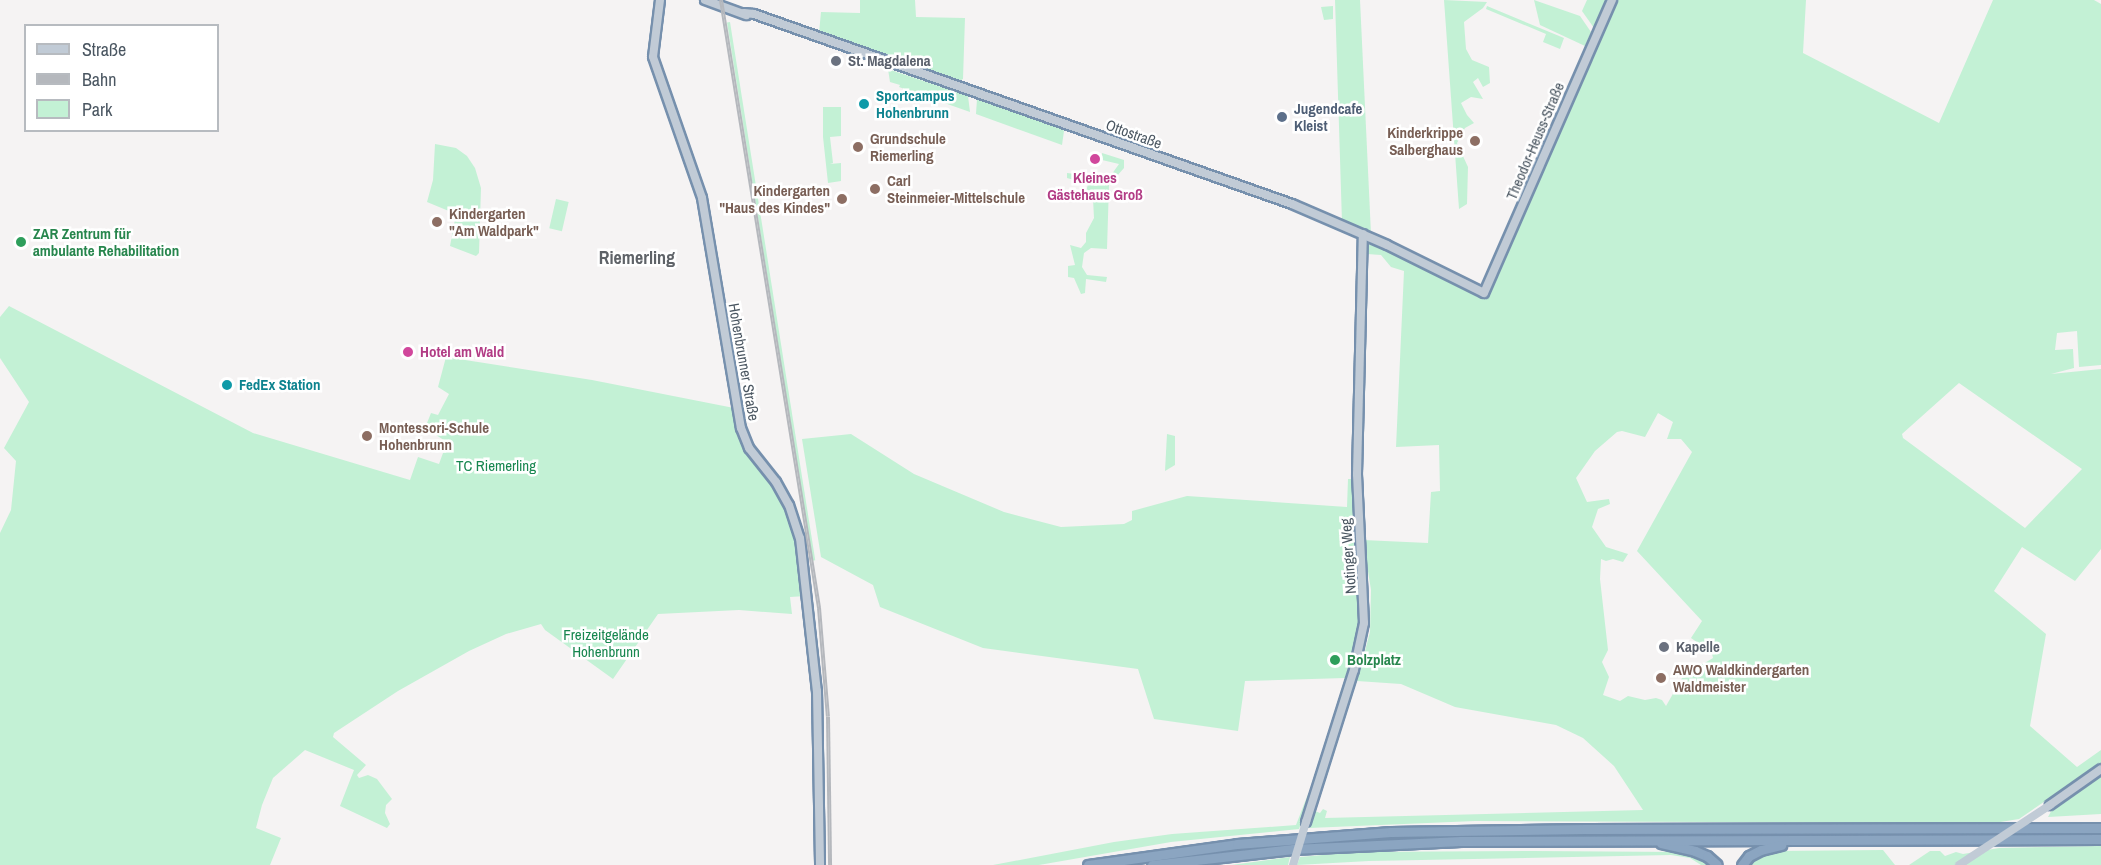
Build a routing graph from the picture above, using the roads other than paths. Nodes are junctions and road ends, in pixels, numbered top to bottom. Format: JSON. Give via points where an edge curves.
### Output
{"nodes":[{"id":1,"x":660,"y":0,"type":"edge"},
{"id":2,"x":705,"y":0,"type":"edge"},
{"id":3,"x":1612,"y":0,"type":"edge"},
{"id":4,"x":1363,"y":234,"type":"junction"},
{"id":5,"x":1484,"y":293,"type":"joint"},
{"id":6,"x":2101,"y":769,"type":"edge"},
{"id":7,"x":2101,"y":828,"type":"edge"},
{"id":8,"x":1650,"y":839,"type":"junction"},
{"id":9,"x":2101,"y":839,"type":"edge"},
{"id":10,"x":1790,"y":841,"type":"junction"},
{"id":11,"x":820,"y":865,"type":"edge"},
{"id":12,"x":1088,"y":865,"type":"edge"},
{"id":13,"x":1152,"y":865,"type":"edge"},
{"id":14,"x":1293,"y":865,"type":"edge"},
{"id":15,"x":1717,"y":865,"type":"edge"},
{"id":16,"x":1742,"y":865,"type":"edge"},
{"id":17,"x":1959,"y":865,"type":"edge"}],
"edges":[{"from":1,"to":11,"type":"street","name":"Hohenbrunner Straße","via":[[653,57],[703,201],[741,428],[749,448],[789,505],[800,538],[818,691]]},
{"from":2,"to":4,"type":"street","name":"Ottostraße","via":[[1285,202]]},
{"from":3,"to":5,"type":"street","name":"Theodor-Heuss-Straße"},
{"from":4,"to":5,"type":"street","name":"Ottostraße"},
{"from":4,"to":14,"type":"street","name":"Notinger Weg","bridge":true,"via":[[1357,474],[1364,623],[1354,670]]},
{"from":6,"to":17,"type":"street","bridge":true},
{"from":7,"to":12,"type":"highway","via":[[1391,832],[1237,844]]},
{"from":8,"to":10,"type":"highway"},
{"from":8,"to":13,"type":"highway","via":[[1391,843],[1260,852]]},
{"from":8,"to":15,"type":"highway","via":[[1695,851]]},
{"from":9,"to":10,"type":"highway"},
{"from":10,"to":16,"type":"highway","via":[[1749,856]]}]}
